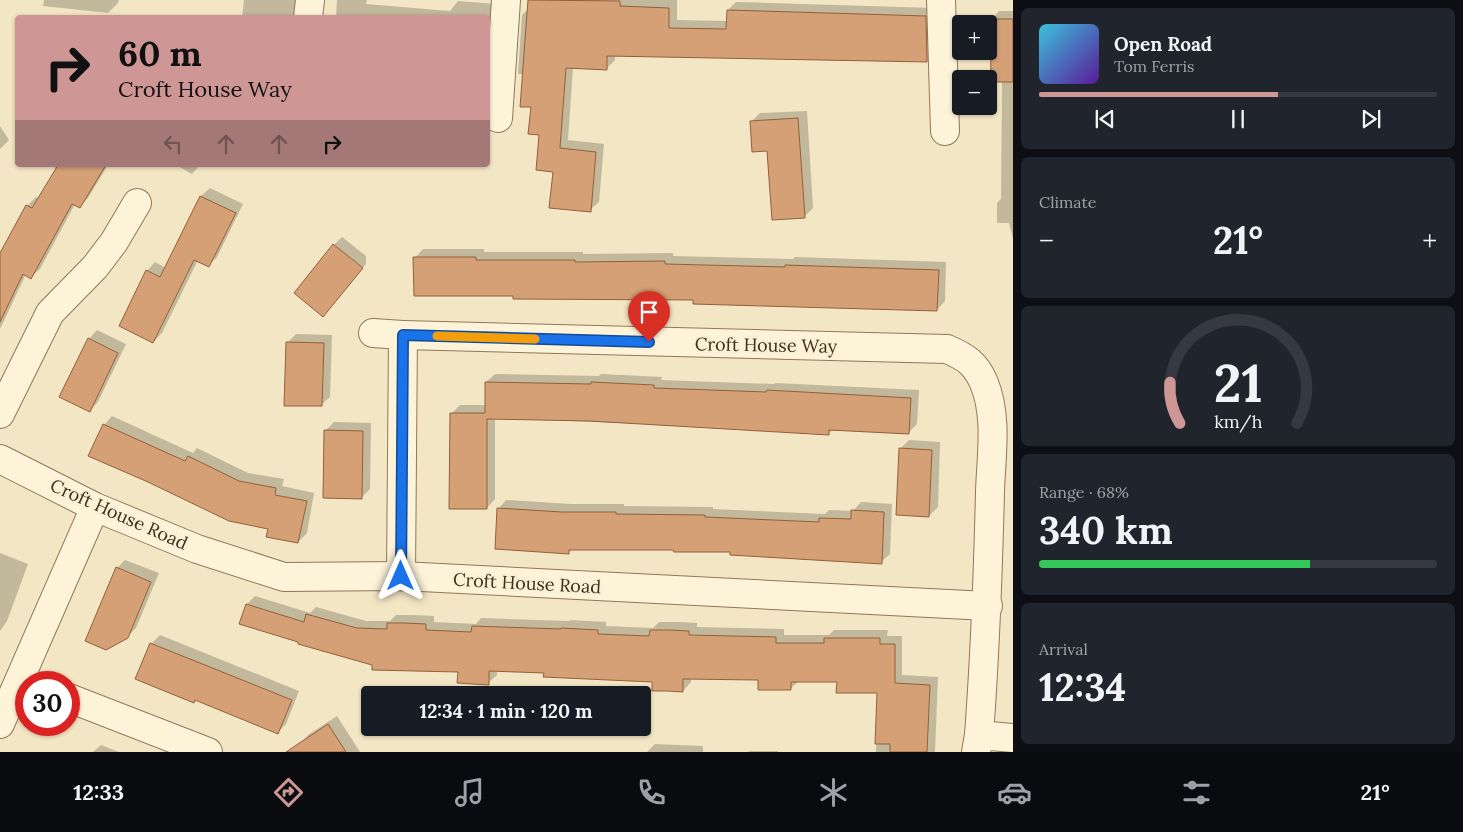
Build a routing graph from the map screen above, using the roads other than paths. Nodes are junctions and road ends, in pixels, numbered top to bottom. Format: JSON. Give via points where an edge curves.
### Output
{"nodes":[{"id":1,"x":310,"y":0,"type":"edge"},
{"id":2,"x":506,"y":0,"type":"edge"},
{"id":3,"x":941,"y":0,"type":"edge"},
{"id":4,"x":308,"y":15,"type":"edge"},
{"id":5,"x":498,"y":118,"type":"dead end"},
{"id":6,"x":945,"y":131,"type":"dead end"},
{"id":7,"x":136,"y":203,"type":"dead end"},
{"id":8,"x":373,"y":333,"type":"dead end"},
{"id":9,"x":403,"y":335,"type":"junction"},
{"id":10,"x":0,"y":414,"type":"edge"},
{"id":11,"x":0,"y":460,"type":"edge"},
{"id":12,"x":95,"y":506,"type":"junction"},
{"id":13,"x":401,"y":576,"type":"junction"},
{"id":14,"x":988,"y":606,"type":"junction"},
{"id":15,"x":28,"y":671,"type":"edge"},
{"id":16,"x":15,"y":697,"type":"edge"},
{"id":17,"x":80,"y":702,"type":"edge"},
{"id":18,"x":0,"y":724,"type":"edge"},
{"id":19,"x":1013,"y":738,"type":"edge"},
{"id":20,"x":978,"y":744,"type":"edge"},
{"id":21,"x":208,"y":752,"type":"edge"}],
"edges":[{"from":1,"to":4,"type":"street"},
{"from":2,"to":5,"type":"street"},
{"from":3,"to":6,"type":"street"},
{"from":7,"to":10,"type":"street","via":[[114,242],[95,267],[50,313]]},
{"from":8,"to":9,"type":"street","name":"Croft House Way"},
{"from":9,"to":13,"type":"street"},
{"from":9,"to":14,"type":"street","name":"Croft House Way","via":[[947,349],[964,356],[977,369],[984,384],[992,417]]},
{"from":11,"to":12,"type":"street","name":"Croft House Road"},
{"from":12,"to":13,"type":"street","name":"Croft House Road","via":[[197,549],[284,577]]},
{"from":12,"to":15,"type":"street"},
{"from":13,"to":14,"type":"street","name":"Croft House Road"},
{"from":14,"to":20,"type":"street","name":"Croft House Way"},
{"from":16,"to":18,"type":"street"},
{"from":17,"to":21,"type":"street"},
{"from":19,"to":20,"type":"street"}]}
